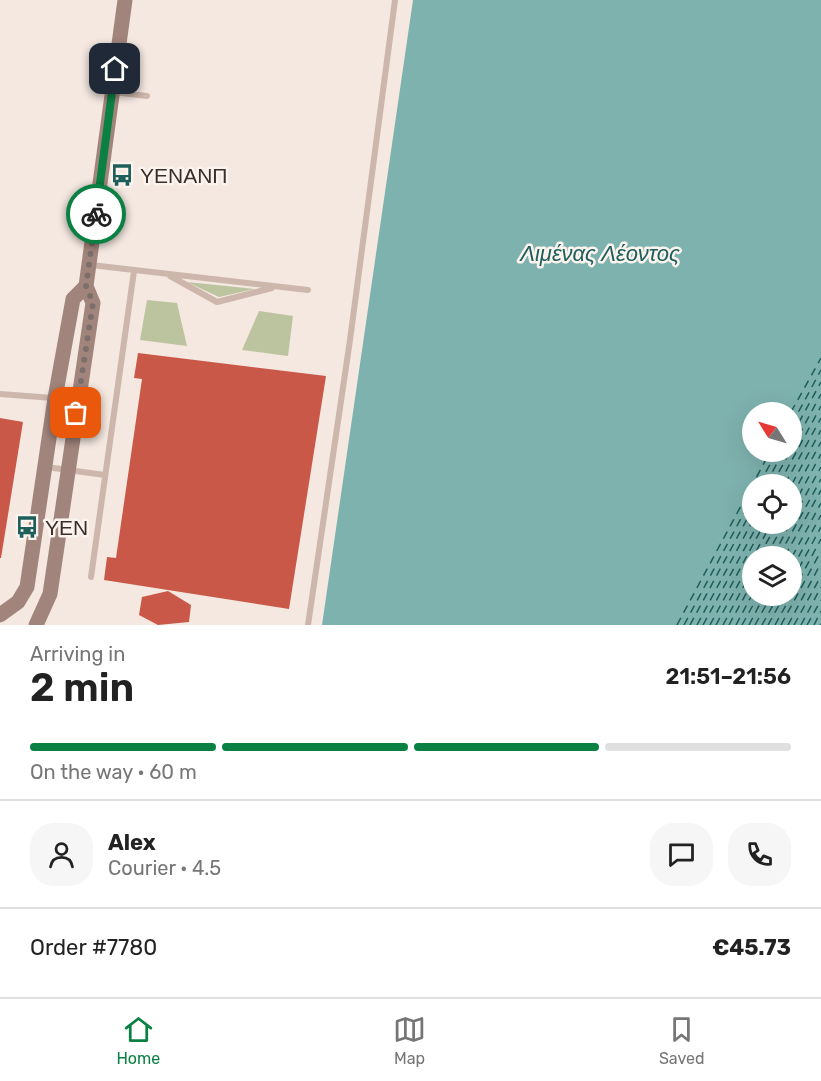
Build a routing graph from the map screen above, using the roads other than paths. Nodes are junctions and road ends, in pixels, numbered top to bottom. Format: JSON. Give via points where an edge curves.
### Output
{"nodes":[{"id":1,"x":125,"y":0,"type":"edge"},
{"id":2,"x":395,"y":0,"type":"edge"},
{"id":3,"x":112,"y":92,"type":"junction"},
{"id":4,"x":147,"y":96,"type":"dead end"},
{"id":5,"x":88,"y":265,"type":"junction"},
{"id":6,"x":134,"y":271,"type":"junction"},
{"id":7,"x":167,"y":275,"type":"junction"},
{"id":8,"x":86,"y":286,"type":"junction"},
{"id":9,"x":277,"y":287,"type":"junction"},
{"id":10,"x":308,"y":290,"type":"dead end"},
{"id":11,"x":0,"y":394,"type":"edge"},
{"id":12,"x":55,"y":398,"type":"junction"},
{"id":13,"x":45,"y":467,"type":"junction"},
{"id":14,"x":67,"y":470,"type":"junction"},
{"id":15,"x":105,"y":475,"type":"junction"},
{"id":16,"x":91,"y":577,"type":"dead end"},
{"id":17,"x":50,"y":594,"type":"junction"},
{"id":18,"x":0,"y":615,"type":"edge"},
{"id":19,"x":0,"y":620,"type":"edge"},
{"id":20,"x":5,"y":625,"type":"edge"},
{"id":21,"x":36,"y":625,"type":"edge"},
{"id":22,"x":45,"y":625,"type":"edge"},
{"id":23,"x":308,"y":625,"type":"edge"}],
"edges":[{"from":1,"to":3,"type":"street"},
{"from":2,"to":23,"type":"lane"},
{"from":3,"to":4,"type":"lane"},
{"from":3,"to":5,"type":"street"},
{"from":5,"to":6,"type":"lane"},
{"from":5,"to":8,"type":"street"},
{"from":6,"to":7,"type":"lane"},
{"from":6,"to":15,"type":"lane"},
{"from":7,"to":9,"type":"lane"},
{"from":7,"to":9,"type":"lane","via":[[217,302]]},
{"from":8,"to":12,"type":"street","via":[[73,298]]},
{"from":8,"to":14,"type":"street","via":[[93,303]]},
{"from":9,"to":10,"type":"lane"},
{"from":11,"to":12,"type":"lane"},
{"from":12,"to":13,"type":"street"},
{"from":13,"to":14,"type":"lane"},
{"from":13,"to":18,"type":"street","via":[[27,587],[18,602]]},
{"from":14,"to":15,"type":"lane"},
{"from":14,"to":17,"type":"street"},
{"from":15,"to":16,"type":"lane"},
{"from":17,"to":21,"type":"street"},
{"from":17,"to":22,"type":"lane"},
{"from":19,"to":20,"type":"street"}]}
